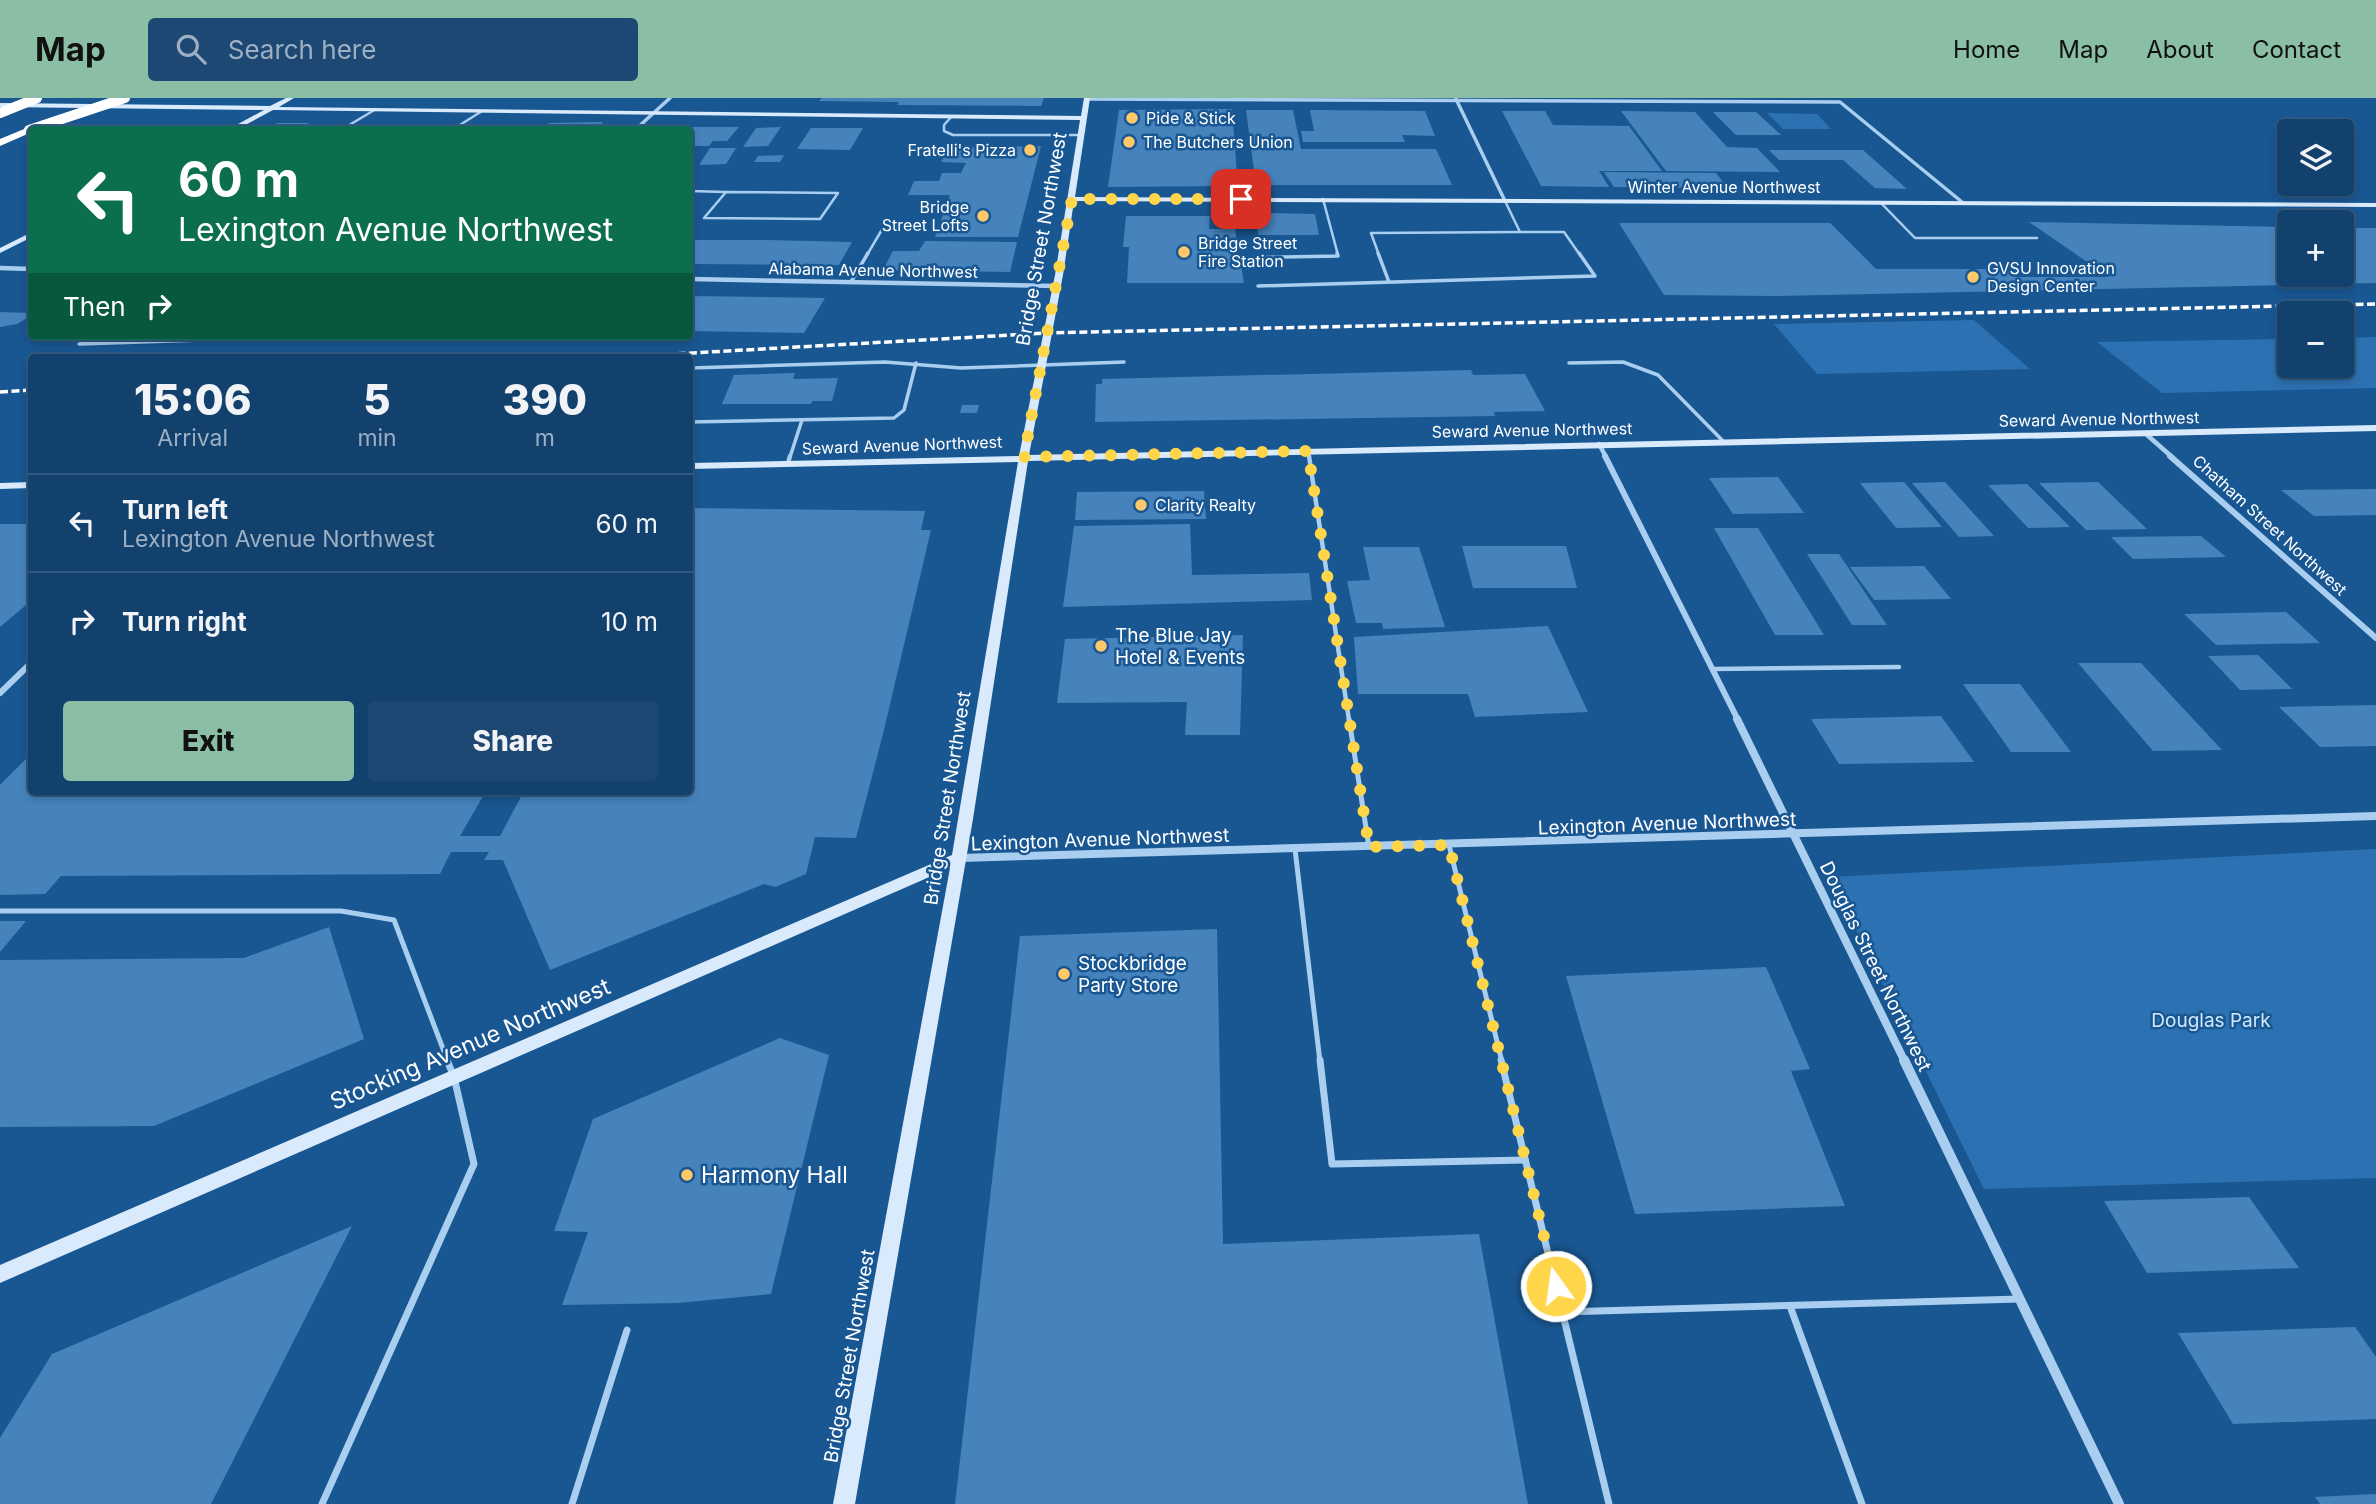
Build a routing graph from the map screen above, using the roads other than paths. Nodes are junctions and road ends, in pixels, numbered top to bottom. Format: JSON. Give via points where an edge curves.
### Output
{"nodes":[{"id":1,"x":18,"y":98,"type":"edge"},
{"id":2,"x":37,"y":98,"type":"edge"},
{"id":3,"x":89,"y":98,"type":"edge"},
{"id":4,"x":106,"y":98,"type":"edge"},
{"id":5,"x":125,"y":98,"type":"edge"},
{"id":6,"x":291,"y":98,"type":"edge"},
{"id":7,"x":670,"y":98,"type":"edge"},
{"id":8,"x":1087,"y":98,"type":"edge"},
{"id":9,"x":1456,"y":100,"type":"edge"},
{"id":10,"x":0,"y":105,"type":"edge"},
{"id":11,"x":271,"y":108,"type":"junction"},
{"id":12,"x":376,"y":109,"type":"junction"},
{"id":13,"x":482,"y":111,"type":"junction"},
{"id":14,"x":0,"y":113,"type":"edge"},
{"id":15,"x":654,"y":113,"type":"junction"},
{"id":16,"x":952,"y":116,"type":"junction"},
{"id":17,"x":1084,"y":118,"type":"junction"},
{"id":18,"x":36,"y":126,"type":"edge"},
{"id":19,"x":39,"y":126,"type":"edge"},
{"id":20,"x":41,"y":126,"type":"edge"},
{"id":21,"x":237,"y":126,"type":"edge"},
{"id":22,"x":348,"y":126,"type":"edge"},
{"id":23,"x":458,"y":126,"type":"edge"},
{"id":24,"x":639,"y":126,"type":"edge"},
{"id":25,"x":28,"y":130,"type":"edge"},
{"id":26,"x":1081,"y":135,"type":"junction"},
{"id":27,"x":0,"y":143,"type":"edge"},
{"id":28,"x":693,"y":191,"type":"edge"},
{"id":29,"x":726,"y":192,"type":"junction"},
{"id":30,"x":1072,"y":199,"type":"junction"},
{"id":31,"x":1323,"y":199,"type":"junction"},
{"id":32,"x":1505,"y":201,"type":"junction"},
{"id":33,"x":1880,"y":202,"type":"junction"},
{"id":34,"x":1962,"y":202,"type":"junction"},
{"id":35,"x":2376,"y":205,"type":"edge"},
{"id":36,"x":887,"y":221,"type":"dead end"},
{"id":37,"x":1520,"y":232,"type":"junction"},
{"id":38,"x":28,"y":236,"type":"edge"},
{"id":39,"x":2037,"y":238,"type":"dead end"},
{"id":40,"x":0,"y":251,"type":"edge"},
{"id":41,"x":1239,"y":258,"type":"dead end"},
{"id":42,"x":0,"y":268,"type":"edge"},
{"id":43,"x":28,"y":268,"type":"edge"},
{"id":44,"x":693,"y":279,"type":"edge"},
{"id":45,"x":850,"y":282,"type":"junction"},
{"id":46,"x":1389,"y":282,"type":"junction"},
{"id":47,"x":1056,"y":286,"type":"junction"},
{"id":48,"x":1258,"y":286,"type":"dead end"},
{"id":49,"x":86,"y":340,"type":"edge"},
{"id":50,"x":201,"y":340,"type":"edge"},
{"id":51,"x":1125,"y":362,"type":"dead end"},
{"id":52,"x":916,"y":363,"type":"junction"},
{"id":53,"x":1569,"y":363,"type":"dead end"},
{"id":54,"x":1041,"y":365,"type":"junction"},
{"id":55,"x":693,"y":368,"type":"edge"},
{"id":56,"x":802,"y":420,"type":"junction"},
{"id":57,"x":693,"y":422,"type":"edge"},
{"id":58,"x":2376,"y":428,"type":"edge"},
{"id":59,"x":2146,"y":434,"type":"junction"},
{"id":60,"x":1724,"y":442,"type":"junction"},
{"id":61,"x":1599,"y":444,"type":"junction"},
{"id":62,"x":1308,"y":451,"type":"junction"},
{"id":63,"x":1024,"y":457,"type":"junction"},
{"id":64,"x":789,"y":463,"type":"junction"},
{"id":65,"x":693,"y":466,"type":"edge"},
{"id":66,"x":28,"y":485,"type":"edge"},
{"id":67,"x":0,"y":486,"type":"edge"},
{"id":68,"x":2376,"y":638,"type":"edge"},
{"id":69,"x":28,"y":666,"type":"edge"},
{"id":70,"x":1899,"y":667,"type":"dead end"},
{"id":71,"x":1712,"y":669,"type":"junction"},
{"id":72,"x":0,"y":693,"type":"edge"},
{"id":73,"x":2376,"y":816,"type":"edge"},
{"id":74,"x":1795,"y":835,"type":"junction"},
{"id":75,"x":1449,"y":845,"type":"junction"},
{"id":76,"x":1369,"y":847,"type":"junction"},
{"id":77,"x":1295,"y":849,"type":"junction"},
{"id":78,"x":959,"y":858,"type":"junction"},
{"id":79,"x":0,"y":911,"type":"edge"},
{"id":80,"x":454,"y":1077,"type":"junction"},
{"id":81,"x":1525,"y":1160,"type":"junction"},
{"id":82,"x":0,"y":1274,"type":"edge"},
{"id":83,"x":2020,"y":1299,"type":"junction"},
{"id":84,"x":1790,"y":1306,"type":"junction"},
{"id":85,"x":1562,"y":1312,"type":"junction"},
{"id":86,"x":627,"y":1330,"type":"dead end"},
{"id":87,"x":322,"y":1504,"type":"edge"},
{"id":88,"x":572,"y":1504,"type":"edge"},
{"id":89,"x":844,"y":1504,"type":"edge"},
{"id":90,"x":1609,"y":1504,"type":"edge"},
{"id":91,"x":1862,"y":1504,"type":"edge"},
{"id":92,"x":2119,"y":1504,"type":"edge"}],
"edges":[{"from":1,"to":10,"type":"highway"},
{"from":2,"to":14,"type":"highway","bridge":true},
{"from":3,"to":18,"type":"highway","bridge":true},
{"from":4,"to":19,"type":"highway","bridge":true},
{"from":5,"to":20,"type":"highway","bridge":true},
{"from":6,"to":11,"type":"street"},
{"from":7,"to":15,"type":"street"},
{"from":8,"to":9,"type":"street"},
{"from":8,"to":17,"type":"street","name":"Bridge Street Northwest"},
{"from":9,"to":32,"type":"street"},
{"from":9,"to":34,"type":"street","via":[[1840,102]]},
{"from":10,"to":11,"type":"street"},
{"from":11,"to":12,"type":"street"},
{"from":11,"to":21,"type":"street"},
{"from":12,"to":13,"type":"street"},
{"from":12,"to":22,"type":"lane"},
{"from":13,"to":15,"type":"street"},
{"from":13,"to":23,"type":"lane"},
{"from":15,"to":16,"type":"street"},
{"from":15,"to":24,"type":"street"},
{"from":16,"to":17,"type":"street"},
{"from":16,"to":26,"type":"lane","via":[[944,131],[953,135]]},
{"from":17,"to":26,"type":"street","name":"Bridge Street Northwest"},
{"from":25,"to":27,"type":"highway"},
{"from":26,"to":30,"type":"street","name":"Bridge Street Northwest"},
{"from":28,"to":29,"type":"lane"},
{"from":29,"to":29,"type":"lane","via":[[754,192],[838,192],[821,219],[704,218]]},
{"from":30,"to":31,"type":"street","name":"Winter Avenue Northwest"},
{"from":30,"to":47,"type":"street","name":"Bridge Street Northwest"},
{"from":31,"to":32,"type":"street","name":"Winter Avenue Northwest"},
{"from":31,"to":41,"type":"lane","via":[[1338,257]]},
{"from":32,"to":33,"type":"street","name":"Winter Avenue Northwest"},
{"from":32,"to":37,"type":"lane"},
{"from":33,"to":34,"type":"street","name":"Winter Avenue Northwest"},
{"from":33,"to":39,"type":"lane","via":[[1915,237]]},
{"from":34,"to":35,"type":"street","name":"Winter Avenue Northwest"},
{"from":36,"to":45,"type":"lane"},
{"from":37,"to":46,"type":"lane","via":[[1371,233]]},
{"from":37,"to":46,"type":"lane","via":[[1564,232],[1595,276]]},
{"from":38,"to":40,"type":"street"},
{"from":42,"to":43,"type":"street"},
{"from":44,"to":45,"type":"street","name":"Alabama Avenue Northwest"},
{"from":45,"to":47,"type":"street","name":"Alabama Avenue Northwest"},
{"from":46,"to":48,"type":"lane"},
{"from":47,"to":54,"type":"street","name":"Bridge Street Northwest"},
{"from":49,"to":50,"type":"lane","via":[[79,344]]},
{"from":51,"to":54,"type":"lane"},
{"from":52,"to":54,"type":"lane","via":[[961,368]]},
{"from":52,"to":55,"type":"lane"},
{"from":52,"to":56,"type":"lane","via":[[900,415],[894,418]]},
{"from":53,"to":60,"type":"lane","via":[[1623,362],[1658,375]]},
{"from":54,"to":63,"type":"street","name":"Bridge Street Northwest"},
{"from":56,"to":57,"type":"lane"},
{"from":56,"to":64,"type":"lane"},
{"from":58,"to":59,"type":"street","name":"Seward Avenue Northwest"},
{"from":59,"to":60,"type":"street","name":"Seward Avenue Northwest"},
{"from":59,"to":68,"type":"street","name":"Chatham Street Northwest"},
{"from":60,"to":61,"type":"street","name":"Seward Avenue Northwest"},
{"from":61,"to":62,"type":"street","name":"Seward Avenue Northwest"},
{"from":61,"to":71,"type":"street","name":"Douglas Street Northwest"},
{"from":62,"to":63,"type":"street","name":"Seward Avenue Northwest"},
{"from":62,"to":76,"type":"lane"},
{"from":63,"to":64,"type":"street","name":"Seward Avenue Northwest"},
{"from":63,"to":78,"type":"street","name":"Bridge Street Northwest"},
{"from":64,"to":65,"type":"street","name":"Seward Avenue Northwest"},
{"from":66,"to":67,"type":"street"},
{"from":69,"to":72,"type":"street"},
{"from":70,"to":71,"type":"lane"},
{"from":71,"to":74,"type":"street","name":"Douglas Street Northwest"},
{"from":73,"to":74,"type":"street","name":"Lexington Avenue Northwest"},
{"from":74,"to":75,"type":"street","name":"Lexington Avenue Northwest"},
{"from":74,"to":83,"type":"street","name":"Douglas Street Northwest"},
{"from":75,"to":76,"type":"street","name":"Lexington Avenue Northwest"},
{"from":75,"to":81,"type":"lane"},
{"from":76,"to":77,"type":"street","name":"Lexington Avenue Northwest"},
{"from":77,"to":78,"type":"street","name":"Lexington Avenue Northwest"},
{"from":77,"to":81,"type":"lane","via":[[1332,1164]]},
{"from":78,"to":80,"type":"street","name":"Stocking Avenue Northwest"},
{"from":78,"to":89,"type":"street","name":"Bridge Street Northwest"},
{"from":79,"to":80,"type":"lane","via":[[341,911],[394,920]]},
{"from":80,"to":82,"type":"street","name":"Stocking Avenue Northwest"},
{"from":80,"to":87,"type":"lane","via":[[474,1164]]},
{"from":81,"to":85,"type":"lane"},
{"from":83,"to":84,"type":"lane"},
{"from":83,"to":92,"type":"street","name":"Douglas Street Northwest"},
{"from":84,"to":85,"type":"lane"},
{"from":84,"to":91,"type":"lane"},
{"from":85,"to":90,"type":"lane"},
{"from":86,"to":88,"type":"lane"}]}
